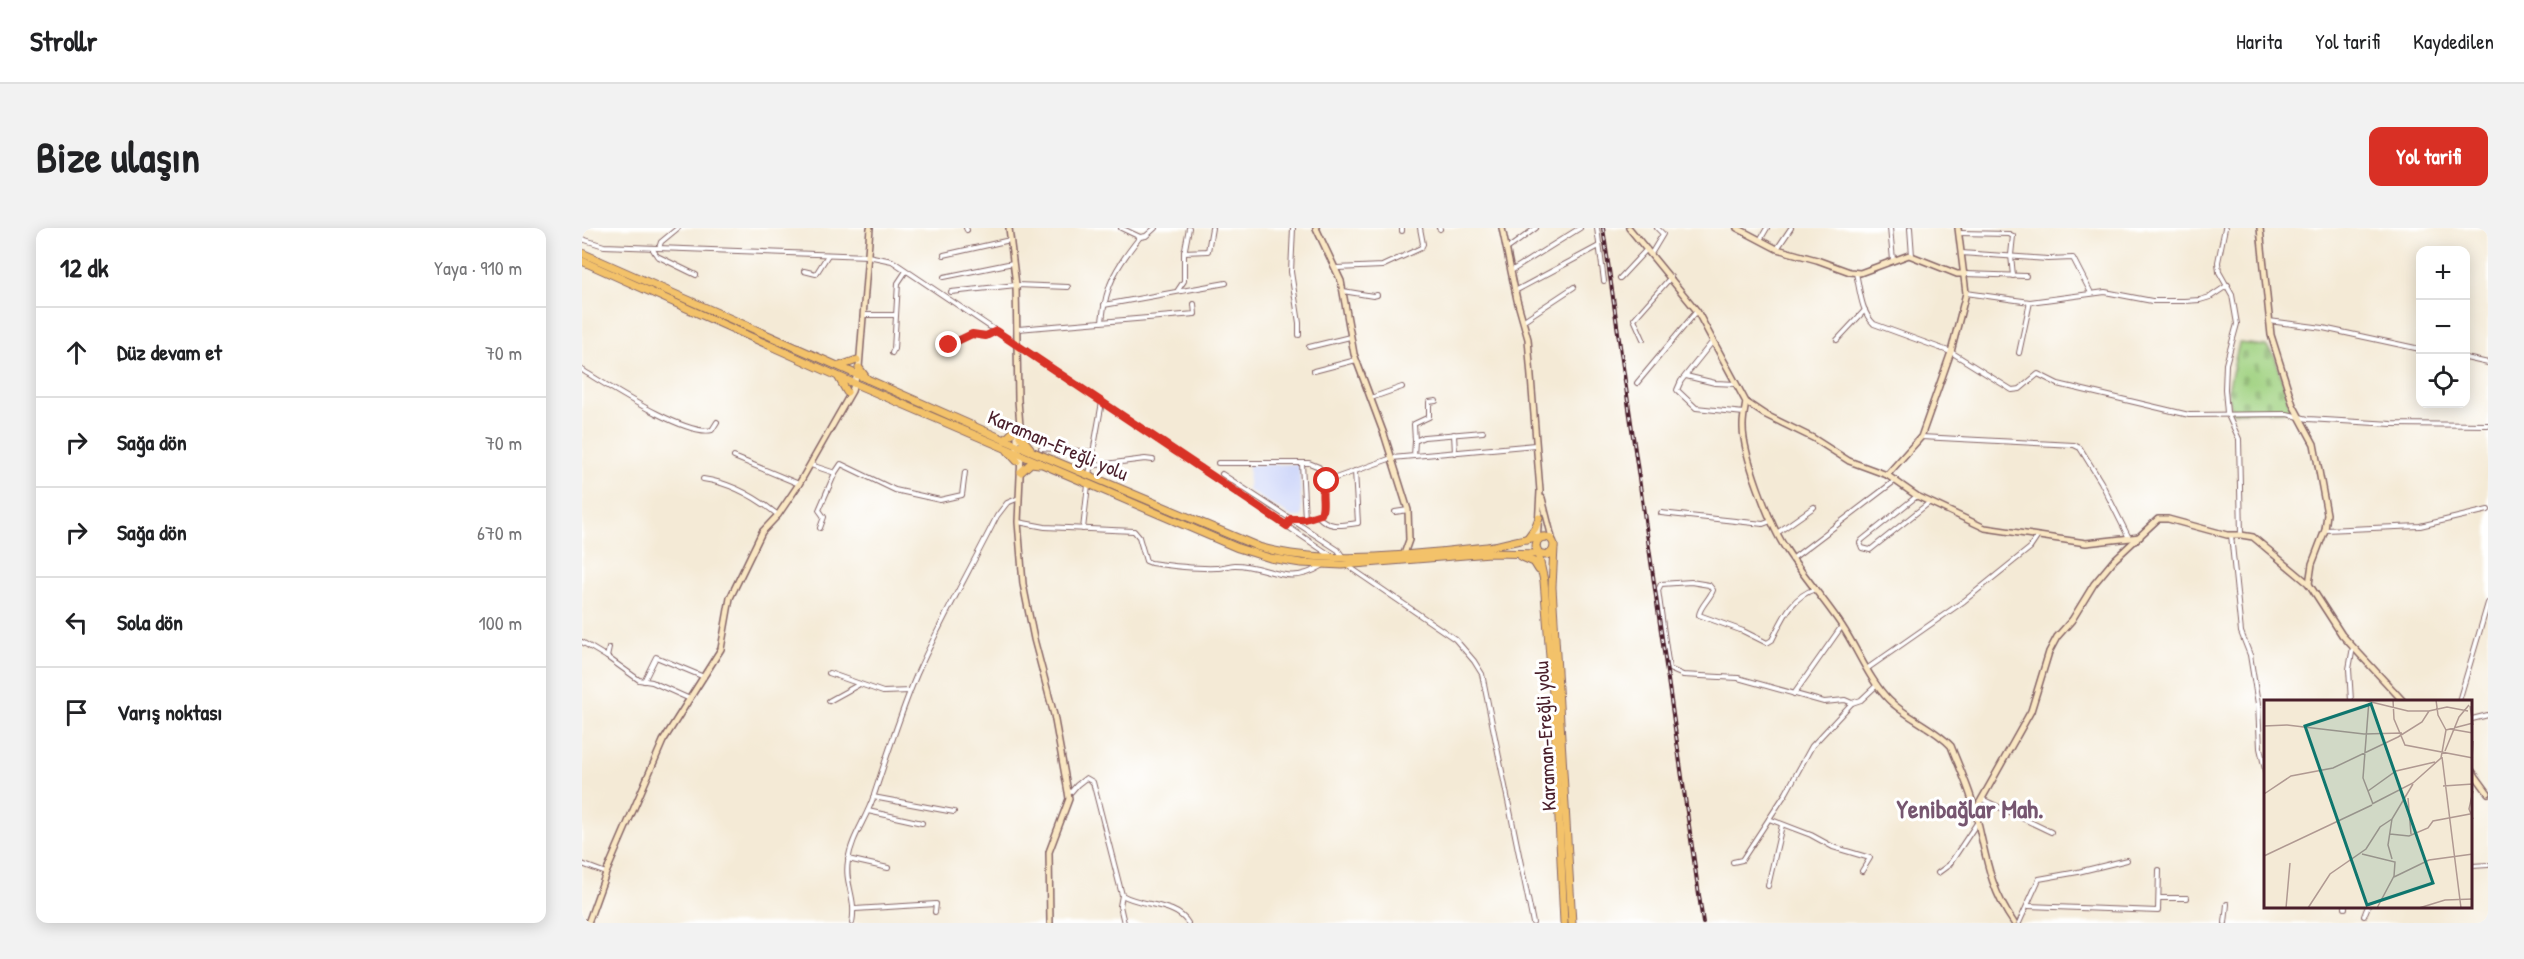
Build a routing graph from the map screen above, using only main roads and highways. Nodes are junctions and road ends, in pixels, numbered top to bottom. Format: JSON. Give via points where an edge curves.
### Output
{"nodes":[{"id":1,"x":582,"y":253,"type":"edge"},
{"id":2,"x":582,"y":261,"type":"edge"},
{"id":3,"x":857,"y":366,"type":"junction"},
{"id":4,"x":838,"y":367,"type":"junction"},
{"id":5,"x":838,"y":376,"type":"junction"},
{"id":6,"x":866,"y":388,"type":"junction"},
{"id":7,"x":1017,"y":426,"type":"road end"},
{"id":8,"x":1020,"y":436,"type":"road end"},
{"id":9,"x":1005,"y":443,"type":"junction"},
{"id":10,"x":1039,"y":451,"type":"junction"},
{"id":11,"x":1019,"y":452,"type":"junction"},
{"id":12,"x":1043,"y":464,"type":"junction"},
{"id":13,"x":1021,"y":472,"type":"road end"},
{"id":14,"x":1088,"y":480,"type":"junction"},
{"id":15,"x":1539,"y":518,"type":"road end"},
{"id":16,"x":1518,"y":542,"type":"junction"},
{"id":17,"x":1554,"y":545,"type":"junction"},
{"id":18,"x":1540,"y":546,"type":"junction"},
{"id":19,"x":1506,"y":553,"type":"junction"},
{"id":20,"x":1345,"y":561,"type":"junction"},
{"id":21,"x":1544,"y":581,"type":"junction"},
{"id":22,"x":1564,"y":923,"type":"edge"},
{"id":23,"x":1572,"y":923,"type":"edge"}],
"edges":[{"from":1,"to":4,"type":"highway","name":"Karaman-Ereğli yolu"},
{"from":2,"to":5,"type":"highway","name":"Karaman-Ereğli yolu"},
{"from":3,"to":4,"type":"highway","name":"Karaman-Ereğli yolu"},
{"from":3,"to":4,"type":"highway"},
{"from":3,"to":9,"type":"highway","name":"Karaman-Ereğli yolu","via":[[867,379]]},
{"from":5,"to":6,"type":"highway","name":"Karaman-Ereğli yolu"},
{"from":5,"to":6,"type":"highway","via":[[849,393]]},
{"from":6,"to":9,"type":"highway","name":"Karaman-Ereğli yolu"},
{"from":7,"to":9,"type":"highway"},
{"from":8,"to":10,"type":"highway"},
{"from":9,"to":11,"type":"highway","name":"Karaman-Ereğli yolu"},
{"from":9,"to":11,"type":"highway"},
{"from":10,"to":11,"type":"highway","name":"Karaman-Ereğli yolu"},
{"from":10,"to":14,"type":"highway","name":"Karaman-Ereğli yolu"},
{"from":11,"to":12,"type":"highway","name":"Karaman-Ereğli yolu"},
{"from":12,"to":13,"type":"highway","via":[[1031,463]]},
{"from":12,"to":14,"type":"highway","name":"Karaman-Ereğli yolu"},
{"from":14,"to":20,"type":"highway","name":"Karaman-Ereğli yolu","via":[[1259,547],[1285,555]]},
{"from":14,"to":20,"type":"highway","name":"Karaman-Ereğli yolu","via":[[1238,548],[1270,558],[1325,564]]},
{"from":15,"to":16,"type":"highway","via":[[1532,533]]},
{"from":16,"to":18,"type":"highway","name":"Karaman-Ereğli yolu"},
{"from":16,"to":20,"type":"highway","name":"Karaman-Ereğli yolu"},
{"from":17,"to":18,"type":"highway"},
{"from":17,"to":18,"type":"highway","name":"Karaman-Ereğli yolu","via":[[1550,553]]},
{"from":17,"to":23,"type":"highway","name":"Karaman-Ereğli yolu","via":[[1552,587]]},
{"from":18,"to":19,"type":"highway","name":"Karaman-Ereğli yolu"},
{"from":18,"to":21,"type":"highway","name":"Karaman-Ereğli yolu"},
{"from":19,"to":20,"type":"highway","name":"Karaman-Ereğli yolu"},
{"from":19,"to":21,"type":"highway","via":[[1534,562]]},
{"from":21,"to":22,"type":"highway","name":"Karaman-Ereğli yolu"}]}
